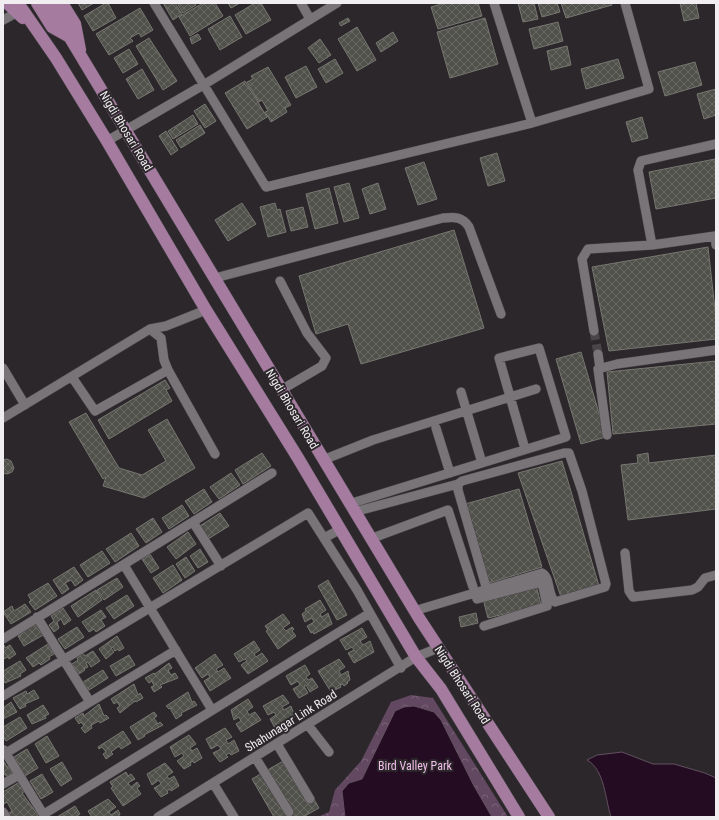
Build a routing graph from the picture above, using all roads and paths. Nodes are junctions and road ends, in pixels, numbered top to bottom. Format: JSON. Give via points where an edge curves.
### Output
{"nodes":[{"id":1,"x":7,"y":3,"type":"edge"},
{"id":2,"x":37,"y":3,"type":"edge"},
{"id":3,"x":49,"y":3,"type":"edge"},
{"id":4,"x":62,"y":3,"type":"edge"},
{"id":5,"x":154,"y":3,"type":"edge"},
{"id":6,"x":301,"y":3,"type":"edge"},
{"id":7,"x":337,"y":3,"type":"edge"},
{"id":8,"x":494,"y":3,"type":"edge"},
{"id":9,"x":625,"y":3,"type":"edge"},
{"id":10,"x":17,"y":8,"type":"edge"},
{"id":11,"x":310,"y":19,"type":"junction"},
{"id":12,"x":3,"y":20,"type":"edge"},
{"id":13,"x":69,"y":36,"type":"junction"},
{"id":14,"x":82,"y":58,"type":"junction"},
{"id":15,"x":205,"y":84,"type":"junction"},
{"id":16,"x":532,"y":123,"type":"junction"},
{"id":17,"x":126,"y":130,"type":"junction"},
{"id":18,"x":107,"y":141,"type":"junction"},
{"id":19,"x":716,"y":144,"type":"edge"},
{"id":20,"x":716,"y":239,"type":"edge"},
{"id":21,"x":652,"y":245,"type":"junction"},
{"id":22,"x":215,"y":278,"type":"junction"},
{"id":23,"x":280,"y":281,"type":"dead end"},
{"id":24,"x":206,"y":310,"type":"junction"},
{"id":25,"x":501,"y":314,"type":"dead end"},
{"id":26,"x":150,"y":329,"type":"junction"},
{"id":27,"x":594,"y":331,"type":"tunnel mouth"},
{"id":28,"x":716,"y":350,"type":"edge"},
{"id":29,"x":598,"y":354,"type":"tunnel mouth"},
{"id":30,"x":3,"y":368,"type":"edge"},
{"id":31,"x":600,"y":368,"type":"junction"},
{"id":32,"x":168,"y":370,"type":"junction"},
{"id":33,"x":72,"y":377,"type":"junction"},
{"id":34,"x":536,"y":389,"type":"dead end"},
{"id":35,"x":281,"y":390,"type":"junction"},
{"id":36,"x":461,"y":392,"type":"dead end"},
{"id":37,"x":510,"y":397,"type":"junction"},
{"id":38,"x":25,"y":405,"type":"junction"},
{"id":39,"x":467,"y":411,"type":"junction"},
{"id":40,"x":3,"y":418,"type":"edge"},
{"id":41,"x":436,"y":428,"type":"dead end"},
{"id":42,"x":607,"y":435,"type":"dead end"},
{"id":43,"x":526,"y":449,"type":"junction"},
{"id":44,"x":215,"y":454,"type":"dead end"},
{"id":45,"x":323,"y":460,"type":"junction"},
{"id":46,"x":482,"y":463,"type":"junction"},
{"id":47,"x":272,"y":473,"type":"dead end"},
{"id":48,"x":450,"y":473,"type":"junction"},
{"id":49,"x":458,"y":484,"type":"junction"},
{"id":50,"x":352,"y":508,"type":"junction"},
{"id":51,"x":193,"y":522,"type":"junction"},
{"id":52,"x":339,"y":530,"type":"junction"},
{"id":53,"x":324,"y":538,"type":"junction"},
{"id":54,"x":370,"y":539,"type":"junction"},
{"id":55,"x":625,"y":553,"type":"dead end"},
{"id":56,"x":124,"y":565,"type":"junction"},
{"id":57,"x":221,"y":566,"type":"junction"},
{"id":58,"x":716,"y":575,"type":"edge"},
{"id":59,"x":370,"y":582,"type":"junction"},
{"id":60,"x":473,"y":587,"type":"dead end"},
{"id":61,"x":357,"y":590,"type":"junction"},
{"id":62,"x":487,"y":590,"type":"junction"},
{"id":63,"x":150,"y":608,"type":"junction"},
{"id":64,"x":370,"y":613,"type":"junction"},
{"id":65,"x":416,"y":615,"type":"junction"},
{"id":66,"x":37,"y":617,"type":"junction"},
{"id":67,"x":484,"y":626,"type":"dead end"},
{"id":68,"x":3,"y":639,"type":"edge"},
{"id":69,"x":438,"y":648,"type":"junction"},
{"id":70,"x":176,"y":650,"type":"junction"},
{"id":71,"x":416,"y":657,"type":"junction"},
{"id":72,"x":64,"y":660,"type":"junction"},
{"id":73,"x":402,"y":668,"type":"junction"},
{"id":74,"x":3,"y":696,"type":"edge"},
{"id":75,"x":90,"y":702,"type":"junction"},
{"id":76,"x":212,"y":710,"type":"junction"},
{"id":77,"x":308,"y":725,"type":"junction"},
{"id":78,"x":277,"y":744,"type":"junction"},
{"id":79,"x":4,"y":751,"type":"edge"},
{"id":80,"x":329,"y":752,"type":"dead end"},
{"id":81,"x":255,"y":757,"type":"junction"},
{"id":82,"x":19,"y":775,"type":"junction"},
{"id":83,"x":213,"y":783,"type":"junction"},
{"id":84,"x":3,"y":784,"type":"edge"},
{"id":85,"x":310,"y":800,"type":"dead end"},
{"id":86,"x":3,"y":812,"type":"edge"},
{"id":87,"x":289,"y":812,"type":"dead end"},
{"id":88,"x":45,"y":816,"type":"edge"},
{"id":89,"x":6,"y":817,"type":"edge"},
{"id":90,"x":158,"y":817,"type":"edge"},
{"id":91,"x":234,"y":817,"type":"edge"},
{"id":92,"x":519,"y":817,"type":"edge"},
{"id":93,"x":548,"y":817,"type":"edge"}],
"edges":[{"from":1,"to":10,"type":"main road","name":"Nigdi Bhosari Road"},
{"from":2,"to":13,"type":"main road","via":[[52,27]]},
{"from":3,"to":13,"type":"main road","name":"Nigdi Bhosari Road"},
{"from":4,"to":14,"type":"main road","via":[[75,24]]},
{"from":5,"to":15,"type":"street"},
{"from":6,"to":11,"type":"street"},
{"from":7,"to":11,"type":"street"},
{"from":8,"to":16,"type":"street"},
{"from":9,"to":16,"type":"street","via":[[649,89]]},
{"from":10,"to":12,"type":"street"},
{"from":10,"to":18,"type":"main road","name":"Nigdi Bhosari Road","via":[[56,58]]},
{"from":11,"to":15,"type":"street"},
{"from":13,"to":14,"type":"main road","name":"Nigdi Bhosari Road"},
{"from":14,"to":17,"type":"main road","name":"Nigdi Bhosari Road"},
{"from":15,"to":16,"type":"street","via":[[266,187]]},
{"from":15,"to":17,"type":"street"},
{"from":17,"to":18,"type":"street"},
{"from":17,"to":22,"type":"main road","name":"Nigdi Bhosari Road"},
{"from":18,"to":24,"type":"main road","name":"Nigdi Bhosari Road"},
{"from":19,"to":21,"type":"street","via":[[641,162],[638,170]]},
{"from":20,"to":21,"type":"street"},
{"from":21,"to":27,"type":"street","via":[[588,249],[585,252],[582,259]]},
{"from":22,"to":25,"type":"street","via":[[455,217],[462,218],[469,227]]},
{"from":22,"to":35,"type":"main road","name":"Nigdi Bhosari Road"},
{"from":23,"to":35,"type":"street","via":[[307,333],[326,358],[322,366]]},
{"from":24,"to":26,"type":"street","via":[[166,326]]},
{"from":24,"to":52,"type":"main road","name":"Nigdi Bhosari Road","via":[[298,458]]},
{"from":26,"to":32,"type":"street","via":[[161,338]]},
{"from":26,"to":33,"type":"street"},
{"from":28,"to":31,"type":"street"},
{"from":29,"to":31,"type":"street"},
{"from":30,"to":38,"type":"street"},
{"from":31,"to":42,"type":"street","via":[[597,372]]},
{"from":32,"to":33,"type":"street","via":[[95,411]]},
{"from":32,"to":44,"type":"street"},
{"from":33,"to":38,"type":"street"},
{"from":34,"to":37,"type":"street"},
{"from":35,"to":45,"type":"main road","name":"Nigdi Bhosari Road"},
{"from":36,"to":39,"type":"street"},
{"from":37,"to":39,"type":"street"},
{"from":37,"to":43,"type":"street"},
{"from":37,"to":43,"type":"street","via":[[499,358],[539,348],[566,437]]},
{"from":38,"to":40,"type":"street"},
{"from":39,"to":45,"type":"street","via":[[373,440]]},
{"from":39,"to":46,"type":"street"},
{"from":41,"to":48,"type":"street"},
{"from":43,"to":46,"type":"street"},
{"from":45,"to":50,"type":"main road","name":"Nigdi Bhosari Road"},
{"from":46,"to":48,"type":"street"},
{"from":47,"to":51,"type":"street"},
{"from":48,"to":50,"type":"street"},
{"from":49,"to":50,"type":"street"},
{"from":49,"to":62,"type":"street"},
{"from":49,"to":62,"type":"street","via":[[569,453],[582,491],[606,584],[602,589],[558,602],[553,600],[546,576],[542,573]]},
{"from":50,"to":54,"type":"main road","name":"Nigdi Bhosari Road"},
{"from":51,"to":56,"type":"street"},
{"from":51,"to":57,"type":"street"},
{"from":52,"to":53,"type":"street"},
{"from":52,"to":59,"type":"main road","name":"Nigdi Bhosari Road"},
{"from":53,"to":57,"type":"street","via":[[308,513]]},
{"from":53,"to":61,"type":"street"},
{"from":54,"to":60,"type":"street","via":[[448,510]]},
{"from":54,"to":65,"type":"main road","name":"Nigdi Bhosari Road"},
{"from":55,"to":58,"type":"street","via":[[629,591],[633,597],[692,590],[705,578]]},
{"from":56,"to":63,"type":"street"},
{"from":56,"to":66,"type":"street"},
{"from":57,"to":63,"type":"street"},
{"from":59,"to":61,"type":"street"},
{"from":59,"to":71,"type":"main road","name":"Nigdi Bhosari Road"},
{"from":61,"to":64,"type":"street"},
{"from":62,"to":65,"type":"street"},
{"from":63,"to":70,"type":"street"},
{"from":63,"to":72,"type":"street"},
{"from":64,"to":73,"type":"street"},
{"from":64,"to":76,"type":"street"},
{"from":65,"to":67,"type":"street","via":[[542,582],[547,606]]},
{"from":65,"to":69,"type":"main road","name":"Nigdi Bhosari Road"},
{"from":66,"to":68,"type":"street"},
{"from":66,"to":72,"type":"street"},
{"from":69,"to":71,"type":"street","name":"Shahunagar Link Road"},
{"from":69,"to":93,"type":"main road","name":"Nigdi Bhosari Road"},
{"from":70,"to":75,"type":"street"},
{"from":70,"to":76,"type":"street"},
{"from":71,"to":73,"type":"street","name":"Shahunagar Link Road"},
{"from":71,"to":92,"type":"main road","name":"Nigdi Bhosari Road","via":[[441,689]]},
{"from":72,"to":74,"type":"street"},
{"from":72,"to":75,"type":"street"},
{"from":73,"to":77,"type":"street","name":"Shahunagar Link Road"},
{"from":75,"to":79,"type":"street"},
{"from":76,"to":88,"type":"street"},
{"from":77,"to":78,"type":"street","name":"Shahunagar Link Road"},
{"from":77,"to":80,"type":"street"},
{"from":78,"to":81,"type":"street","name":"Shahunagar Link Road"},
{"from":78,"to":85,"type":"street"},
{"from":79,"to":82,"type":"street"},
{"from":81,"to":83,"type":"street","name":"Shahunagar Link Road"},
{"from":81,"to":87,"type":"street"},
{"from":82,"to":84,"type":"street"},
{"from":82,"to":88,"type":"street"},
{"from":83,"to":90,"type":"street","name":"Shahunagar Link Road"},
{"from":83,"to":91,"type":"street"},
{"from":86,"to":89,"type":"street"}]}
